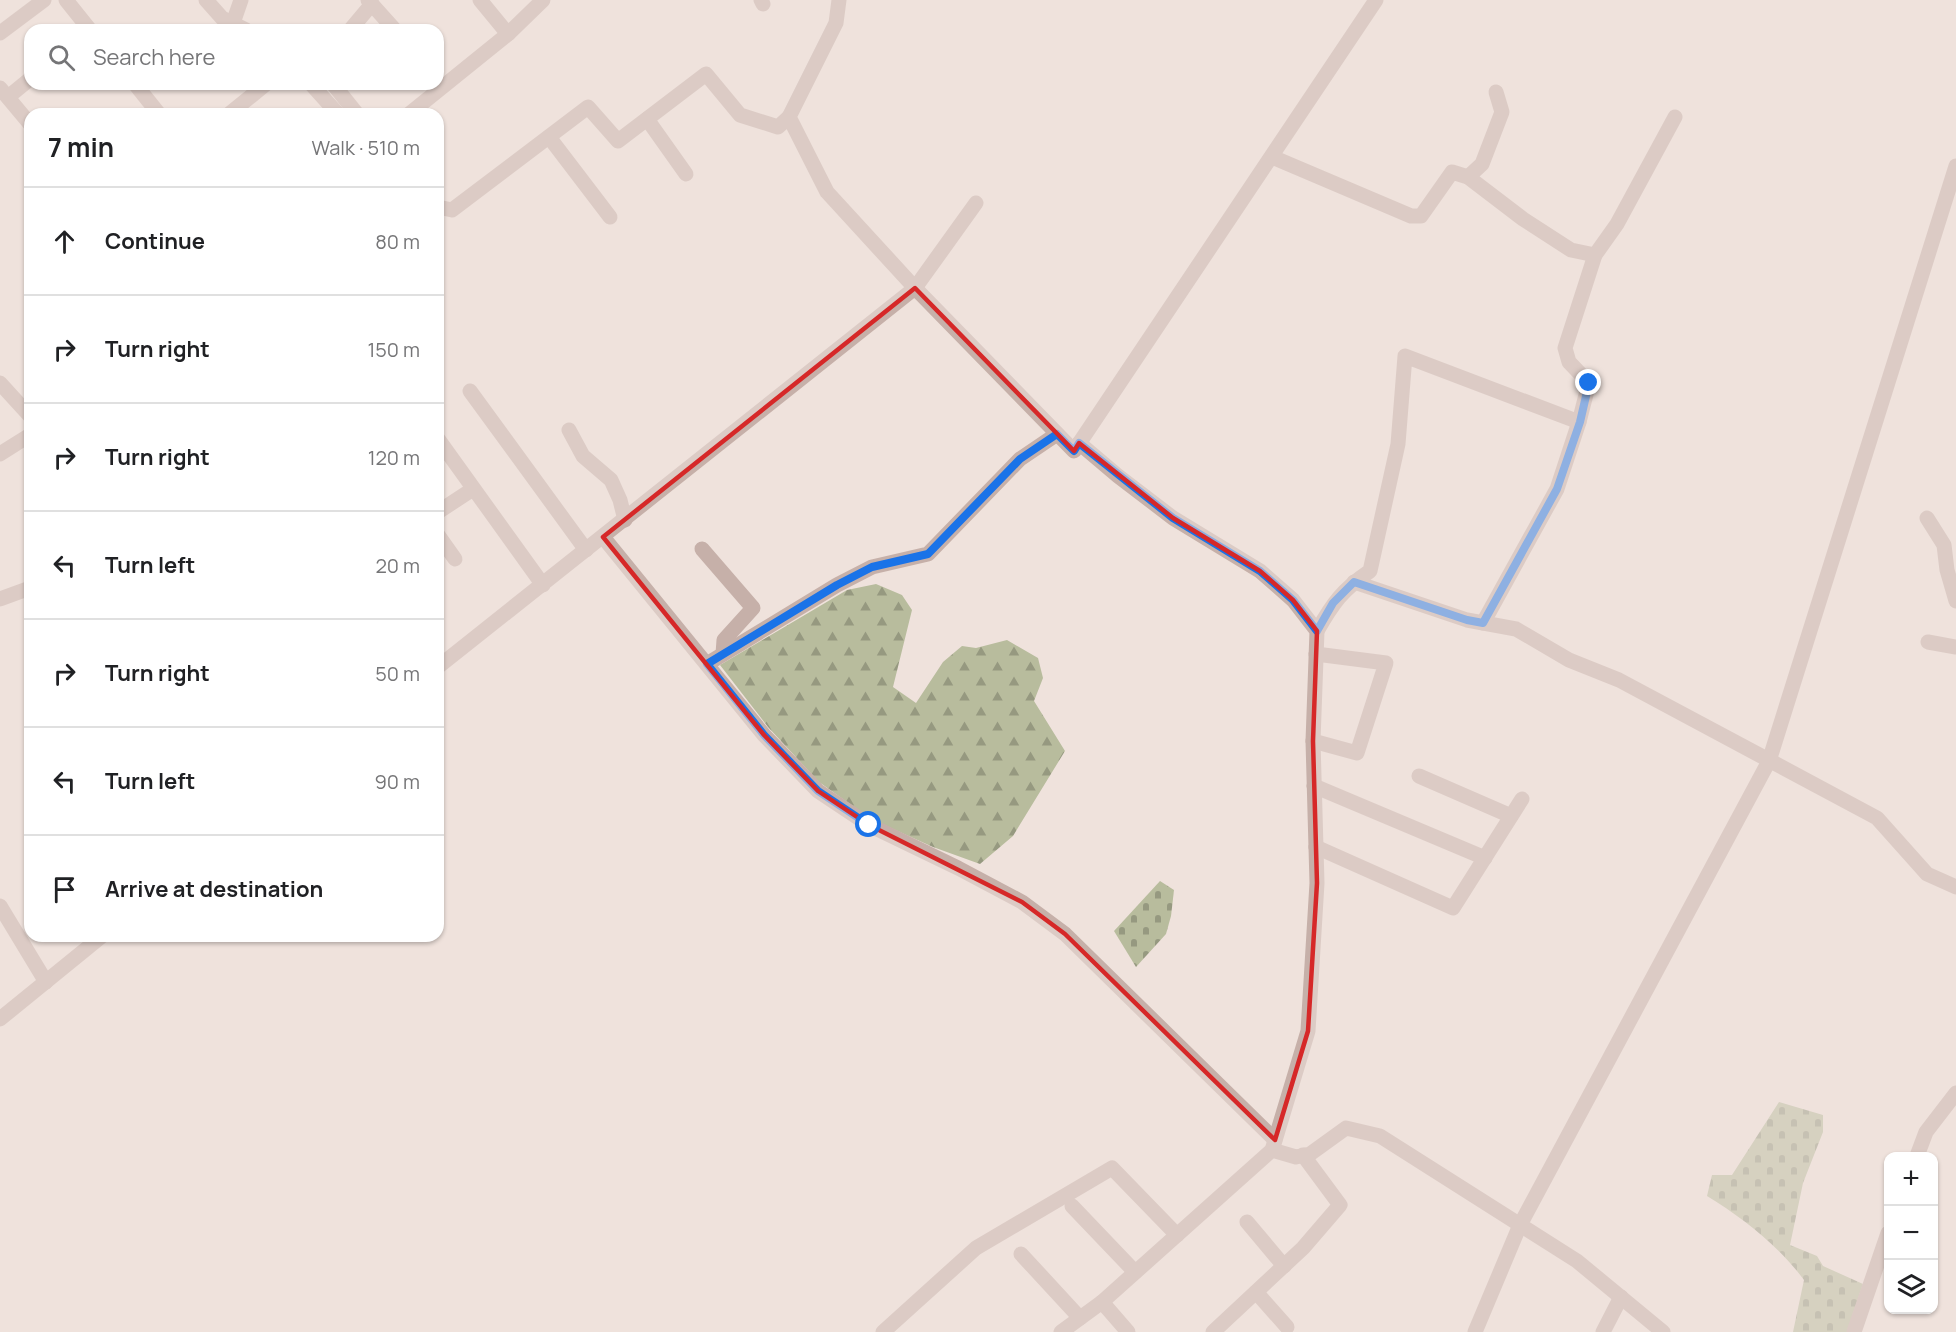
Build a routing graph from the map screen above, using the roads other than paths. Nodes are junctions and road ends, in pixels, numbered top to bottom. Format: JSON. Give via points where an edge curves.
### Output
{"nodes":[{"id":1,"x":44,"y":0,"type":"edge"},
{"id":2,"x":66,"y":0,"type":"edge"},
{"id":3,"x":206,"y":0,"type":"edge"},
{"id":4,"x":241,"y":0,"type":"edge"},
{"id":5,"x":480,"y":0,"type":"edge"},
{"id":6,"x":543,"y":0,"type":"edge"},
{"id":7,"x":839,"y":0,"type":"edge"},
{"id":8,"x":1377,"y":0,"type":"edge"},
{"id":9,"x":370,"y":2,"type":"edge"},
{"id":10,"x":85,"y":24,"type":"edge"},
{"id":11,"x":234,"y":24,"type":"edge"},
{"id":12,"x":240,"y":24,"type":"edge"},
{"id":13,"x":354,"y":24,"type":"edge"},
{"id":14,"x":390,"y":24,"type":"edge"},
{"id":15,"x":0,"y":33,"type":"edge"},
{"id":16,"x":508,"y":34,"type":"junction"},
{"id":17,"x":444,"y":80,"type":"edge"},
{"id":18,"x":24,"y":83,"type":"edge"},
{"id":19,"x":140,"y":90,"type":"edge"},
{"id":20,"x":259,"y":90,"type":"edge"},
{"id":21,"x":316,"y":90,"type":"edge"},
{"id":22,"x":338,"y":90,"type":"edge"},
{"id":23,"x":433,"y":90,"type":"edge"},
{"id":24,"x":4,"y":92,"type":"edge"},
{"id":25,"x":1496,"y":92,"type":"dead end"},
{"id":26,"x":154,"y":108,"type":"edge"},
{"id":27,"x":237,"y":108,"type":"edge"},
{"id":28,"x":333,"y":108,"type":"edge"},
{"id":29,"x":352,"y":108,"type":"edge"},
{"id":30,"x":415,"y":108,"type":"edge"},
{"id":31,"x":24,"y":117,"type":"edge"},
{"id":32,"x":789,"y":117,"type":"junction"},
{"id":33,"x":1676,"y":117,"type":"dead end"},
{"id":34,"x":647,"y":119,"type":"junction"},
{"id":35,"x":549,"y":137,"type":"junction"},
{"id":36,"x":1272,"y":157,"type":"junction"},
{"id":37,"x":1956,"y":166,"type":"edge"},
{"id":38,"x":686,"y":174,"type":"dead end"},
{"id":39,"x":1468,"y":177,"type":"junction"},
{"id":40,"x":976,"y":204,"type":"dead end"},
{"id":41,"x":444,"y":208,"type":"edge"},
{"id":42,"x":609,"y":217,"type":"dead end"},
{"id":43,"x":1595,"y":255,"type":"junction"},
{"id":44,"x":915,"y":288,"type":"junction"},
{"id":45,"x":0,"y":383,"type":"edge"},
{"id":46,"x":470,"y":391,"type":"dead end"},
{"id":47,"x":24,"y":409,"type":"edge"},
{"id":48,"x":1580,"y":422,"type":"junction"},
{"id":49,"x":569,"y":430,"type":"dead end"},
{"id":50,"x":1057,"y":434,"type":"junction"},
{"id":51,"x":24,"y":439,"type":"edge"},
{"id":52,"x":1079,"y":443,"type":"junction"},
{"id":53,"x":444,"y":448,"type":"edge"},
{"id":54,"x":0,"y":454,"type":"edge"},
{"id":55,"x":473,"y":489,"type":"junction"},
{"id":56,"x":444,"y":508,"type":"edge"},
{"id":57,"x":1927,"y":518,"type":"dead end"},
{"id":58,"x":625,"y":520,"type":"junction"},
{"id":59,"x":603,"y":537,"type":"junction"},
{"id":60,"x":444,"y":543,"type":"edge"},
{"id":61,"x":702,"y":549,"type":"dead end"},
{"id":62,"x":586,"y":550,"type":"junction"},
{"id":63,"x":455,"y":559,"type":"dead end"},
{"id":64,"x":1354,"y":582,"type":"junction"},
{"id":65,"x":543,"y":585,"type":"junction"},
{"id":66,"x":24,"y":590,"type":"edge"},
{"id":67,"x":0,"y":598,"type":"edge"},
{"id":68,"x":1956,"y":602,"type":"edge"},
{"id":69,"x":1483,"y":623,"type":"junction"},
{"id":70,"x":1317,"y":631,"type":"junction"},
{"id":71,"x":1928,"y":642,"type":"dead end"},
{"id":72,"x":1956,"y":647,"type":"edge"},
{"id":73,"x":723,"y":654,"type":"junction"},
{"id":74,"x":1316,"y":654,"type":"junction"},
{"id":75,"x":444,"y":662,"type":"edge"},
{"id":76,"x":707,"y":664,"type":"junction"},
{"id":77,"x":1313,"y":741,"type":"junction"},
{"id":78,"x":1769,"y":761,"type":"junction"},
{"id":79,"x":1419,"y":776,"type":"dead end"},
{"id":80,"x":1314,"y":786,"type":"junction"},
{"id":81,"x":1522,"y":799,"type":"dead end"},
{"id":82,"x":1511,"y":816,"type":"junction"},
{"id":83,"x":1316,"y":847,"type":"junction"},
{"id":84,"x":1485,"y":858,"type":"junction"},
{"id":85,"x":1956,"y":887,"type":"edge"},
{"id":86,"x":0,"y":906,"type":"edge"},
{"id":87,"x":95,"y":942,"type":"edge"},
{"id":88,"x":46,"y":982,"type":"junction"},
{"id":89,"x":0,"y":1019,"type":"edge"},
{"id":90,"x":1956,"y":1093,"type":"edge"},
{"id":91,"x":1274,"y":1145,"type":"junction"},
{"id":92,"x":1918,"y":1152,"type":"edge"},
{"id":93,"x":1303,"y":1155,"type":"junction"},
{"id":94,"x":1072,"y":1206,"type":"dead end"},
{"id":95,"x":1247,"y":1222,"type":"dead end"},
{"id":96,"x":1520,"y":1224,"type":"junction"},
{"id":97,"x":1177,"y":1235,"type":"junction"},
{"id":98,"x":1884,"y":1245,"type":"edge"},
{"id":99,"x":1022,"y":1254,"type":"dead end"},
{"id":100,"x":1284,"y":1266,"type":"junction"},
{"id":101,"x":1135,"y":1272,"type":"junction"},
{"id":102,"x":1256,"y":1292,"type":"junction"},
{"id":103,"x":1621,"y":1297,"type":"junction"},
{"id":104,"x":1102,"y":1302,"type":"junction"},
{"id":105,"x":1080,"y":1318,"type":"junction"},
{"id":106,"x":1287,"y":1328,"type":"dead end"},
{"id":107,"x":883,"y":1332,"type":"edge"},
{"id":108,"x":1060,"y":1332,"type":"edge"},
{"id":109,"x":1128,"y":1332,"type":"edge"},
{"id":110,"x":1213,"y":1332,"type":"edge"},
{"id":111,"x":1475,"y":1332,"type":"edge"},
{"id":112,"x":1603,"y":1332,"type":"edge"},
{"id":113,"x":1663,"y":1332,"type":"edge"},
{"id":114,"x":1854,"y":1332,"type":"edge"}],
"edges":[{"from":1,"to":15,"type":"street"},
{"from":2,"to":10,"type":"street"},
{"from":3,"to":11,"type":"street","via":[[222,18]]},
{"from":4,"to":12,"type":"street"},
{"from":5,"to":16,"type":"street"},
{"from":6,"to":16,"type":"street"},
{"from":7,"to":32,"type":"street","via":[[836,24]]},
{"from":8,"to":36,"type":"street"},
{"from":9,"to":13,"type":"street"},
{"from":9,"to":14,"type":"street"},
{"from":16,"to":17,"type":"street"},
{"from":18,"to":24,"type":"street"},
{"from":19,"to":26,"type":"street"},
{"from":20,"to":27,"type":"street"},
{"from":21,"to":28,"type":"street"},
{"from":22,"to":29,"type":"street"},
{"from":23,"to":30,"type":"street"},
{"from":24,"to":31,"type":"street"},
{"from":25,"to":39,"type":"street","via":[[1502,112],[1482,164]]},
{"from":32,"to":34,"type":"street","via":[[778,127],[740,115],[706,74]]},
{"from":32,"to":44,"type":"street","via":[[827,192]]},
{"from":33,"to":43,"type":"street","via":[[1617,224]]},
{"from":34,"to":35,"type":"street","via":[[618,141],[588,107]]},
{"from":34,"to":38,"type":"street"},
{"from":35,"to":41,"type":"street","via":[[452,210]]},
{"from":35,"to":42,"type":"street"},
{"from":36,"to":39,"type":"street","via":[[1411,216],[1421,216],[1452,172]]},
{"from":36,"to":52,"type":"street"},
{"from":37,"to":78,"type":"street"},
{"from":39,"to":43,"type":"street","via":[[1571,250]]},
{"from":40,"to":44,"type":"street"},
{"from":43,"to":48,"type":"street","via":[[1565,348],[1569,362],[1589,383]]},
{"from":44,"to":50,"type":"street"},
{"from":44,"to":58,"type":"street"},
{"from":45,"to":47,"type":"street"},
{"from":46,"to":62,"type":"street"},
{"from":48,"to":64,"type":"street","via":[[1405,356],[1398,444],[1370,571]]},
{"from":48,"to":69,"type":"street","via":[[1557,489]]},
{"from":49,"to":58,"type":"street","via":[[584,456],[611,480]]},
{"from":50,"to":52,"type":"street","via":[[1074,451]]},
{"from":50,"to":73,"type":"street","via":[[1020,459],[928,554],[872,567]]},
{"from":51,"to":54,"type":"street"},
{"from":52,"to":70,"type":"street","via":[[1173,518],[1260,571],[1293,600]]},
{"from":53,"to":55,"type":"street"},
{"from":55,"to":56,"type":"street"},
{"from":55,"to":65,"type":"street"},
{"from":57,"to":68,"type":"street","via":[[1944,546]]},
{"from":58,"to":59,"type":"street"},
{"from":59,"to":62,"type":"street"},
{"from":59,"to":76,"type":"street"},
{"from":60,"to":63,"type":"street"},
{"from":61,"to":73,"type":"street","via":[[753,608],[724,640]]},
{"from":62,"to":65,"type":"street"},
{"from":64,"to":69,"type":"street"},
{"from":64,"to":70,"type":"street","via":[[1333,603]]},
{"from":65,"to":75,"type":"street"},
{"from":66,"to":67,"type":"street"},
{"from":69,"to":78,"type":"street","via":[[1516,629]]},
{"from":70,"to":74,"type":"street"},
{"from":71,"to":72,"type":"street"},
{"from":73,"to":76,"type":"street"},
{"from":74,"to":77,"type":"street"},
{"from":74,"to":77,"type":"street","via":[[1386,663],[1357,753]]},
{"from":76,"to":91,"type":"street","via":[[764,735],[818,791],[869,825],[1022,902],[1065,934]]},
{"from":77,"to":80,"type":"street"},
{"from":78,"to":85,"type":"street","via":[[1877,818],[1927,874]]},
{"from":78,"to":96,"type":"street"},
{"from":79,"to":82,"type":"street"},
{"from":80,"to":83,"type":"street"},
{"from":80,"to":84,"type":"street"},
{"from":81,"to":82,"type":"street"},
{"from":82,"to":84,"type":"street"},
{"from":83,"to":84,"type":"street","via":[[1453,908]]},
{"from":83,"to":91,"type":"street","via":[[1308,1031]]},
{"from":86,"to":88,"type":"street"},
{"from":87,"to":88,"type":"street"},
{"from":88,"to":89,"type":"street"},
{"from":90,"to":92,"type":"street","via":[[1926,1132]]},
{"from":91,"to":93,"type":"street","via":[[1296,1157]]},
{"from":91,"to":97,"type":"street"},
{"from":93,"to":96,"type":"street","via":[[1346,1128],[1380,1136]]},
{"from":93,"to":100,"type":"street","via":[[1340,1205]]},
{"from":94,"to":101,"type":"street"},
{"from":95,"to":100,"type":"street"},
{"from":96,"to":103,"type":"street","via":[[1577,1261]]},
{"from":96,"to":111,"type":"street"},
{"from":97,"to":101,"type":"street"},
{"from":97,"to":107,"type":"street","via":[[1112,1168],[975,1248]]},
{"from":98,"to":114,"type":"street"},
{"from":99,"to":105,"type":"street"},
{"from":100,"to":102,"type":"street"},
{"from":101,"to":104,"type":"street"},
{"from":102,"to":106,"type":"street"},
{"from":102,"to":110,"type":"street"},
{"from":103,"to":112,"type":"street"},
{"from":103,"to":113,"type":"street"},
{"from":104,"to":105,"type":"street"},
{"from":104,"to":109,"type":"street"},
{"from":105,"to":108,"type":"street"}]}
